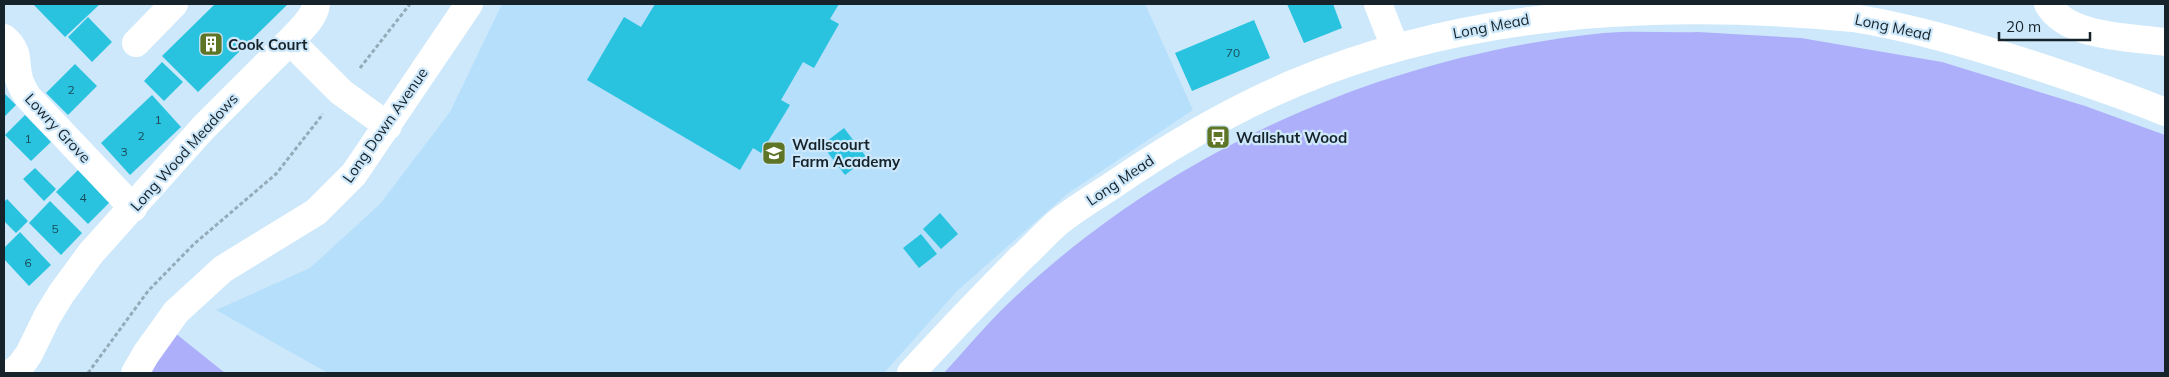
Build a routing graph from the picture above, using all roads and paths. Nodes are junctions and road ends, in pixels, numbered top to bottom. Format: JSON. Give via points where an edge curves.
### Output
{"nodes":[{"id":1,"x":174,"y":4,"type":"edge"},
{"id":2,"x":410,"y":4,"type":"edge"},
{"id":3,"x":469,"y":4,"type":"edge"},
{"id":4,"x":1378,"y":4,"type":"edge"},
{"id":5,"x":2048,"y":4,"type":"edge"},
{"id":6,"x":317,"y":9,"type":"edge"},
{"id":7,"x":4,"y":38,"type":"edge"},
{"id":8,"x":290,"y":41,"type":"junction"},
{"id":9,"x":2165,"y":42,"type":"edge"},
{"id":10,"x":136,"y":43,"type":"dead end"},
{"id":11,"x":1395,"y":47,"type":"junction"},
{"id":12,"x":341,"y":92,"type":"junction"},
{"id":13,"x":2165,"y":112,"type":"edge"},
{"id":14,"x":388,"y":126,"type":"junction"},
{"id":15,"x":133,"y":208,"type":"junction"},
{"id":16,"x":12,"y":373,"type":"edge"},
{"id":17,"x":88,"y":373,"type":"edge"},
{"id":18,"x":135,"y":373,"type":"edge"},
{"id":19,"x":910,"y":373,"type":"edge"}],
"edges":[{"from":1,"to":10,"type":"street"},
{"from":2,"to":12,"type":"path"},
{"from":3,"to":14,"type":"street","name":"Long Down Avenue"},
{"from":4,"to":11,"type":"street"},
{"from":5,"to":9,"type":"street","via":[[2062,19],[2083,30]]},
{"from":6,"to":8,"type":"street","name":"Long Wood Meadows"},
{"from":7,"to":15,"type":"street","name":"Lowry Grove","via":[[15,50],[18,77],[28,97]]},
{"from":8,"to":12,"type":"street"},
{"from":8,"to":15,"type":"street","name":"Long Wood Meadows","via":[[204,127]]},
{"from":11,"to":13,"type":"street","name":"Long Mead","via":[[1527,18],[1618,8],[1686,4],[1786,10],[1855,18],[1986,50],[2117,92]]},
{"from":11,"to":19,"type":"street","name":"Long Mead","via":[[1294,83],[1148,161],[1060,221],[973,305]]},
{"from":12,"to":14,"type":"street"},
{"from":12,"to":17,"type":"path","via":[[276,174],[194,244],[148,290]]},
{"from":14,"to":18,"type":"street","name":"Long Down Avenue","via":[[354,174],[316,212],[223,269],[176,312]]},
{"from":15,"to":16,"type":"street","name":"Long Wood Meadows","via":[[91,253],[61,294],[29,354]]}]}
